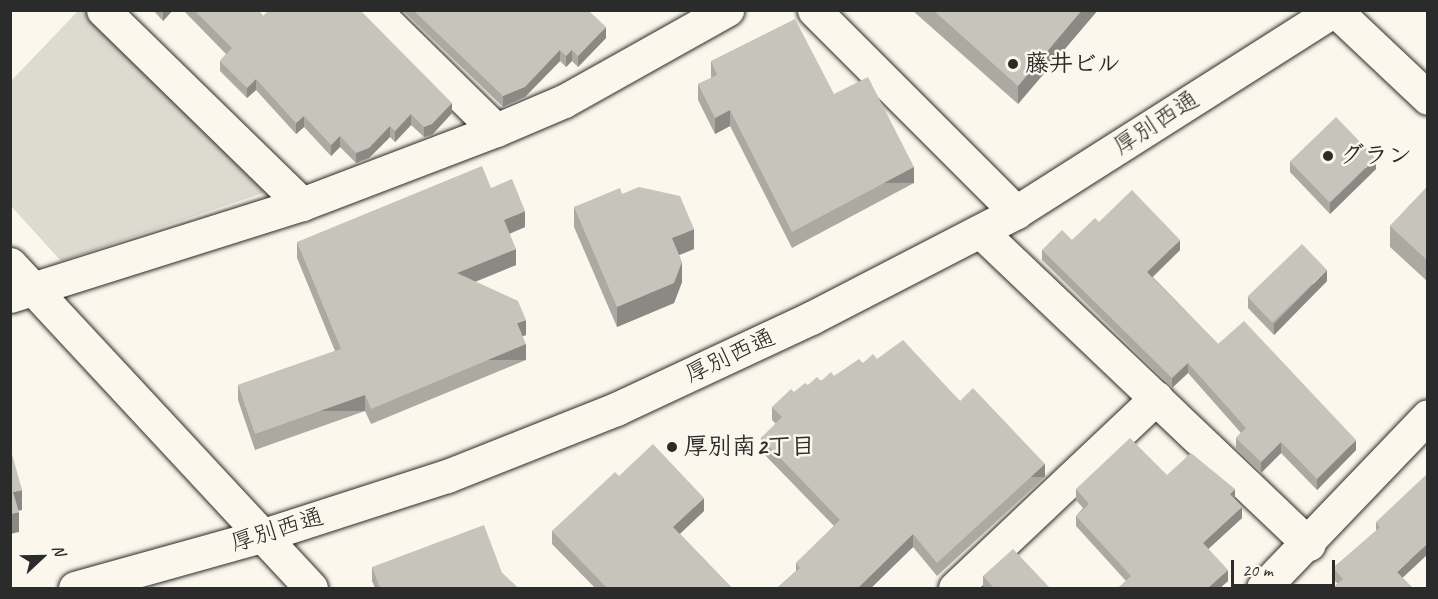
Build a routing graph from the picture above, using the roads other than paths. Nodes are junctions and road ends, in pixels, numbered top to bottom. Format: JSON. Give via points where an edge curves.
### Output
{"nodes":[{"id":1,"x":103,"y":10,"type":"edge"},
{"id":2,"x":374,"y":10,"type":"edge"},
{"id":3,"x":728,"y":10,"type":"edge"},
{"id":4,"x":814,"y":10,"type":"edge"},
{"id":5,"x":1334,"y":10,"type":"edge"},
{"id":6,"x":1428,"y":98,"type":"edge"},
{"id":7,"x":496,"y":130,"type":"junction"},
{"id":8,"x":302,"y":204,"type":"junction"},
{"id":9,"x":1016,"y":212,"type":"junction"},
{"id":10,"x":980,"y":231,"type":"junction"},
{"id":11,"x":10,"y":264,"type":"edge"},
{"id":12,"x":22,"y":293,"type":"edge"},
{"id":13,"x":1156,"y":398,"type":"junction"},
{"id":14,"x":1428,"y":416,"type":"edge"},
{"id":15,"x":261,"y":536,"type":"junction"},
{"id":16,"x":1309,"y":544,"type":"junction"},
{"id":17,"x":75,"y":588,"type":"edge"},
{"id":18,"x":312,"y":588,"type":"edge"},
{"id":19,"x":955,"y":588,"type":"edge"},
{"id":20,"x":1263,"y":588,"type":"edge"}],
"edges":[{"from":1,"to":8,"type":"street"},
{"from":2,"to":7,"type":"street"},
{"from":3,"to":7,"type":"street","via":[[564,101]]},
{"from":4,"to":9,"type":"street"},
{"from":5,"to":6,"type":"street"},
{"from":5,"to":9,"type":"street","name":"厚別西通"},
{"from":7,"to":8,"type":"street"},
{"from":8,"to":12,"type":"street"},
{"from":9,"to":10,"type":"street","name":"厚別西通"},
{"from":10,"to":13,"type":"street"},
{"from":10,"to":15,"type":"street","name":"厚別西通","via":[[811,318],[616,410],[447,476]]},
{"from":11,"to":12,"type":"street"},
{"from":12,"to":15,"type":"street"},
{"from":13,"to":16,"type":"street"},
{"from":13,"to":19,"type":"street"},
{"from":14,"to":16,"type":"street"},
{"from":15,"to":17,"type":"street","name":"厚別西通"},
{"from":15,"to":18,"type":"street"},
{"from":16,"to":20,"type":"street"}]}
